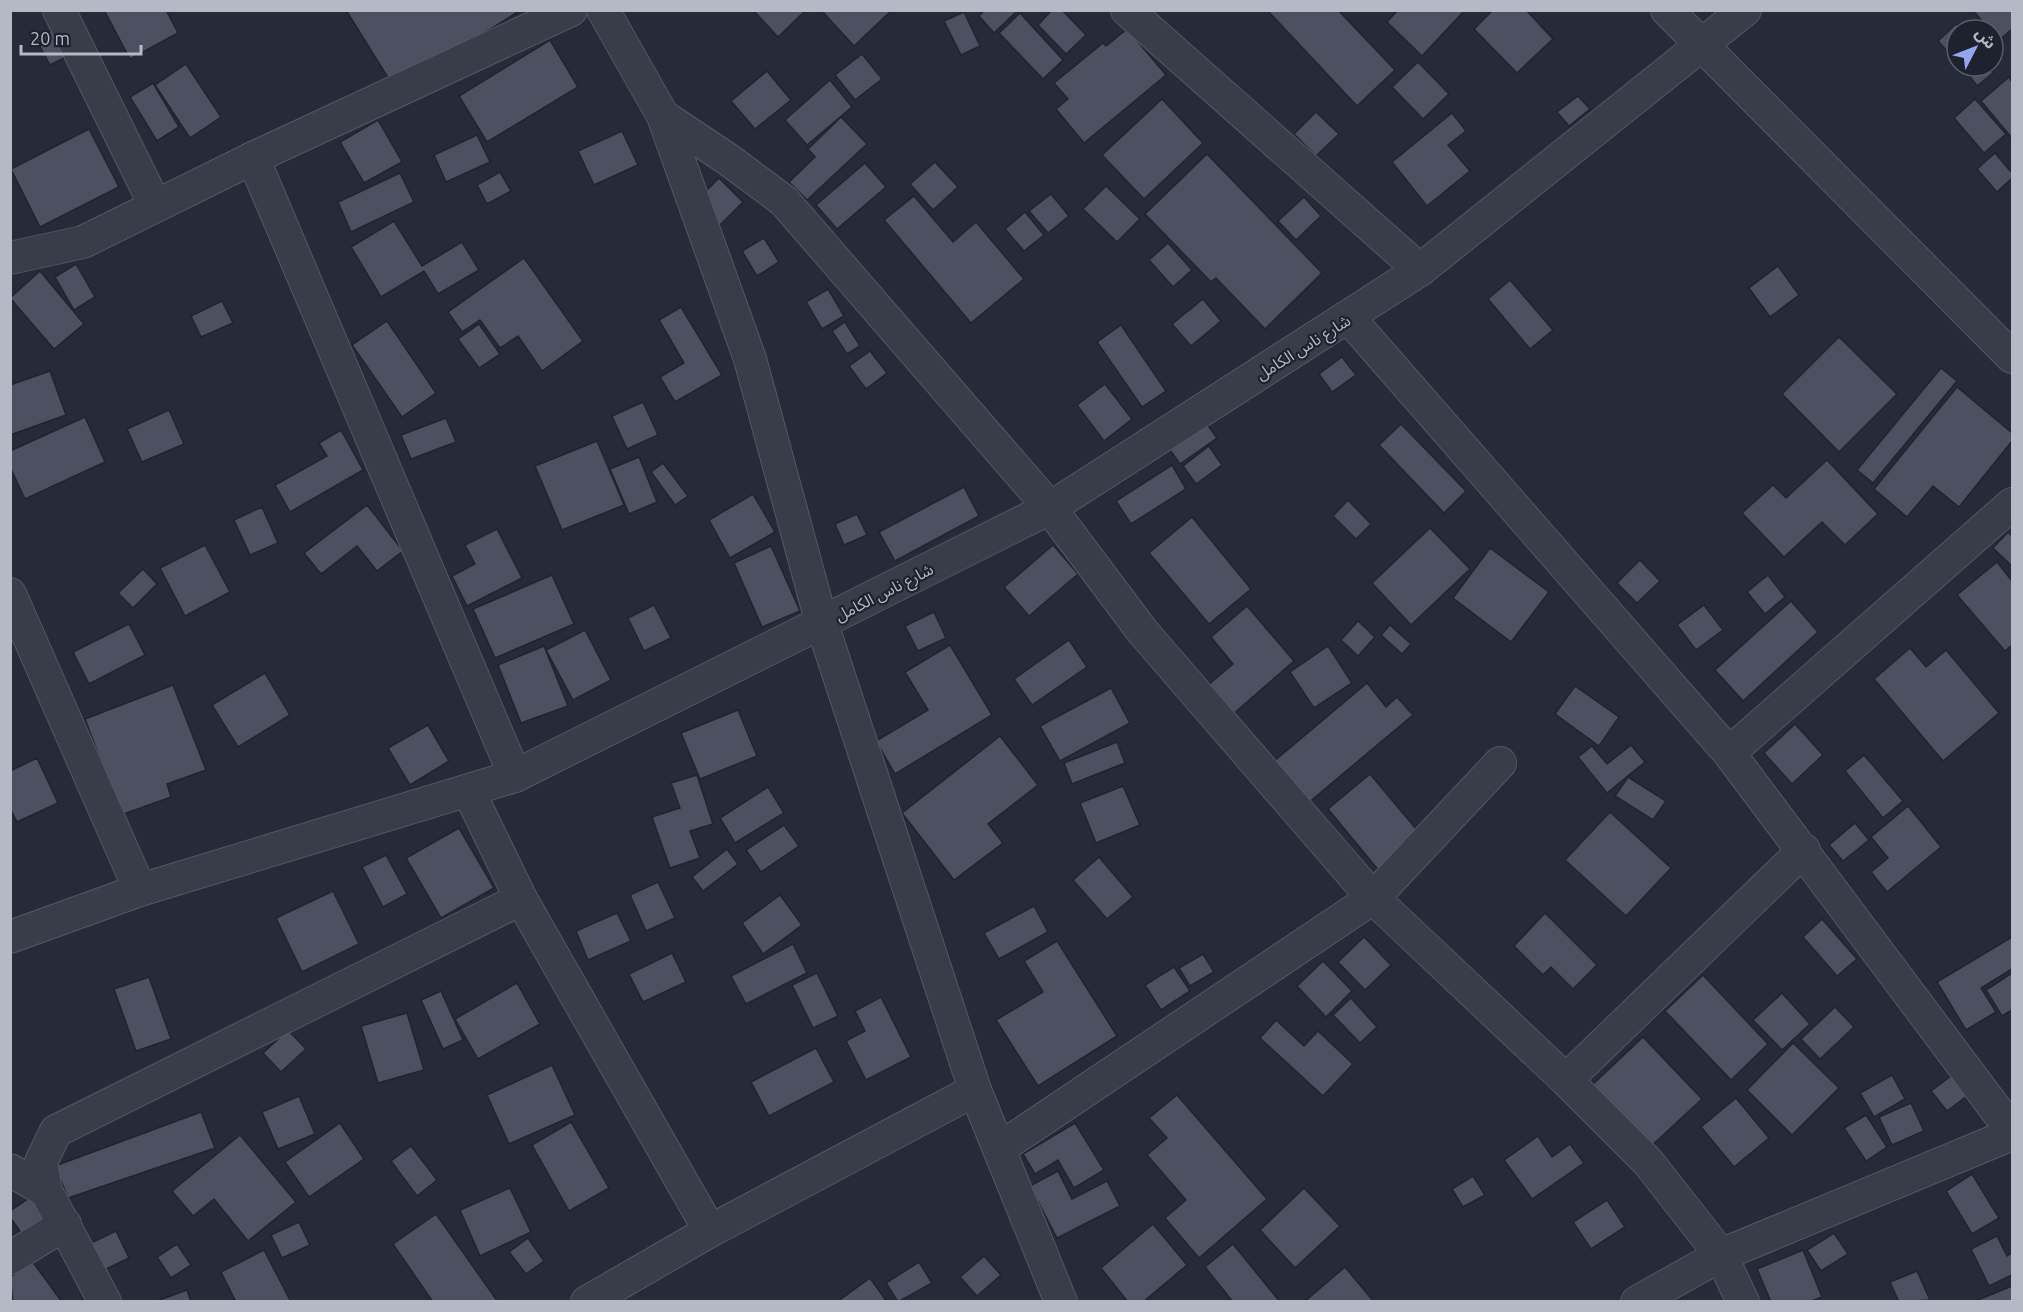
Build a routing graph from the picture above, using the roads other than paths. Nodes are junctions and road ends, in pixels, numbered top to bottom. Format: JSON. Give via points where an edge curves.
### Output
{"nodes":[{"id":1,"x":59,"y":10,"type":"edge"},
{"id":2,"x":571,"y":10,"type":"edge"},
{"id":3,"x":603,"y":10,"type":"edge"},
{"id":4,"x":1127,"y":10,"type":"edge"},
{"id":5,"x":1668,"y":10,"type":"edge"},
{"id":6,"x":1745,"y":10,"type":"edge"},
{"id":7,"x":1700,"y":45,"type":"junction"},
{"id":8,"x":663,"y":116,"type":"junction"},
{"id":9,"x":253,"y":158,"type":"junction"},
{"id":10,"x":155,"y":205,"type":"junction"},
{"id":11,"x":10,"y":258,"type":"edge"},
{"id":12,"x":1420,"y":270,"type":"junction"},
{"id":13,"x":1349,"y":318,"type":"junction"},
{"id":14,"x":2013,"y":357,"type":"edge"},
{"id":15,"x":2013,"y":504,"type":"edge"},
{"id":16,"x":1050,"y":508,"type":"junction"},
{"id":17,"x":10,"y":594,"type":"edge"},
{"id":18,"x":822,"y":624,"type":"junction"},
{"id":19,"x":1729,"y":753,"type":"junction"},
{"id":20,"x":1500,"y":763,"type":"dead end"},
{"id":21,"x":515,"y":776,"type":"junction"},
{"id":22,"x":469,"y":792,"type":"junction"},
{"id":23,"x":1804,"y":850,"type":"junction"},
{"id":24,"x":140,"y":890,"type":"junction"},
{"id":25,"x":1373,"y":898,"type":"junction"},
{"id":26,"x":521,"y":899,"type":"junction"},
{"id":27,"x":10,"y":937,"type":"edge"},
{"id":28,"x":1566,"y":1080,"type":"junction"},
{"id":29,"x":975,"y":1090,"type":"junction"},
{"id":30,"x":2013,"y":1133,"type":"edge"},
{"id":31,"x":1000,"y":1148,"type":"junction"},
{"id":32,"x":10,"y":1170,"type":"edge"},
{"id":33,"x":46,"y":1191,"type":"junction"},
{"id":34,"x":64,"y":1224,"type":"junction"},
{"id":35,"x":710,"y":1231,"type":"junction"},
{"id":36,"x":1720,"y":1255,"type":"junction"},
{"id":37,"x":10,"y":1258,"type":"edge"},
{"id":38,"x":105,"y":1302,"type":"edge"},
{"id":39,"x":586,"y":1302,"type":"edge"},
{"id":40,"x":1061,"y":1302,"type":"edge"},
{"id":41,"x":1637,"y":1302,"type":"edge"},
{"id":42,"x":1743,"y":1302,"type":"edge"}],
"edges":[{"from":1,"to":10,"type":"street"},
{"from":2,"to":9,"type":"street"},
{"from":3,"to":8,"type":"street"},
{"from":4,"to":12,"type":"street"},
{"from":5,"to":7,"type":"street"},
{"from":6,"to":7,"type":"street","name":"شارع ناس الكامل"},
{"from":7,"to":12,"type":"street","name":"شارع ناس الكامل"},
{"from":7,"to":14,"type":"street"},
{"from":8,"to":16,"type":"street","via":[[784,201]]},
{"from":8,"to":18,"type":"street","via":[[750,359]]},
{"from":9,"to":10,"type":"street"},
{"from":9,"to":21,"type":"street"},
{"from":10,"to":11,"type":"street","via":[[83,242]]},
{"from":12,"to":13,"type":"street","name":"شارع ناس الكامل"},
{"from":13,"to":16,"type":"street","name":"شارع ناس الكامل"},
{"from":13,"to":19,"type":"street"},
{"from":15,"to":19,"type":"street"},
{"from":16,"to":18,"type":"street","name":"شارع ناس الكامل"},
{"from":16,"to":25,"type":"street","via":[[1143,632]]},
{"from":17,"to":24,"type":"street"},
{"from":18,"to":21,"type":"street","name":"شارع ناس الكامل"},
{"from":18,"to":29,"type":"street"},
{"from":19,"to":23,"type":"street"},
{"from":20,"to":25,"type":"street"},
{"from":21,"to":22,"type":"street","name":"شارع ناس الكامل"},
{"from":22,"to":24,"type":"street","name":"شارع ناس الكامل"},
{"from":22,"to":26,"type":"street"},
{"from":23,"to":28,"type":"street"},
{"from":23,"to":30,"type":"street"},
{"from":24,"to":27,"type":"street","name":"شارع ناس الكامل"},
{"from":25,"to":28,"type":"street"},
{"from":25,"to":31,"type":"street"},
{"from":26,"to":33,"type":"street","via":[[56,1131],[41,1162]]},
{"from":26,"to":35,"type":"street"},
{"from":28,"to":36,"type":"street","via":[[1648,1162]]},
{"from":29,"to":31,"type":"street"},
{"from":29,"to":35,"type":"street"},
{"from":30,"to":36,"type":"street"},
{"from":31,"to":40,"type":"street"},
{"from":32,"to":33,"type":"street"},
{"from":33,"to":34,"type":"street"},
{"from":34,"to":37,"type":"street"},
{"from":34,"to":38,"type":"street"},
{"from":35,"to":39,"type":"street"},
{"from":36,"to":41,"type":"street"},
{"from":36,"to":42,"type":"street"}]}
